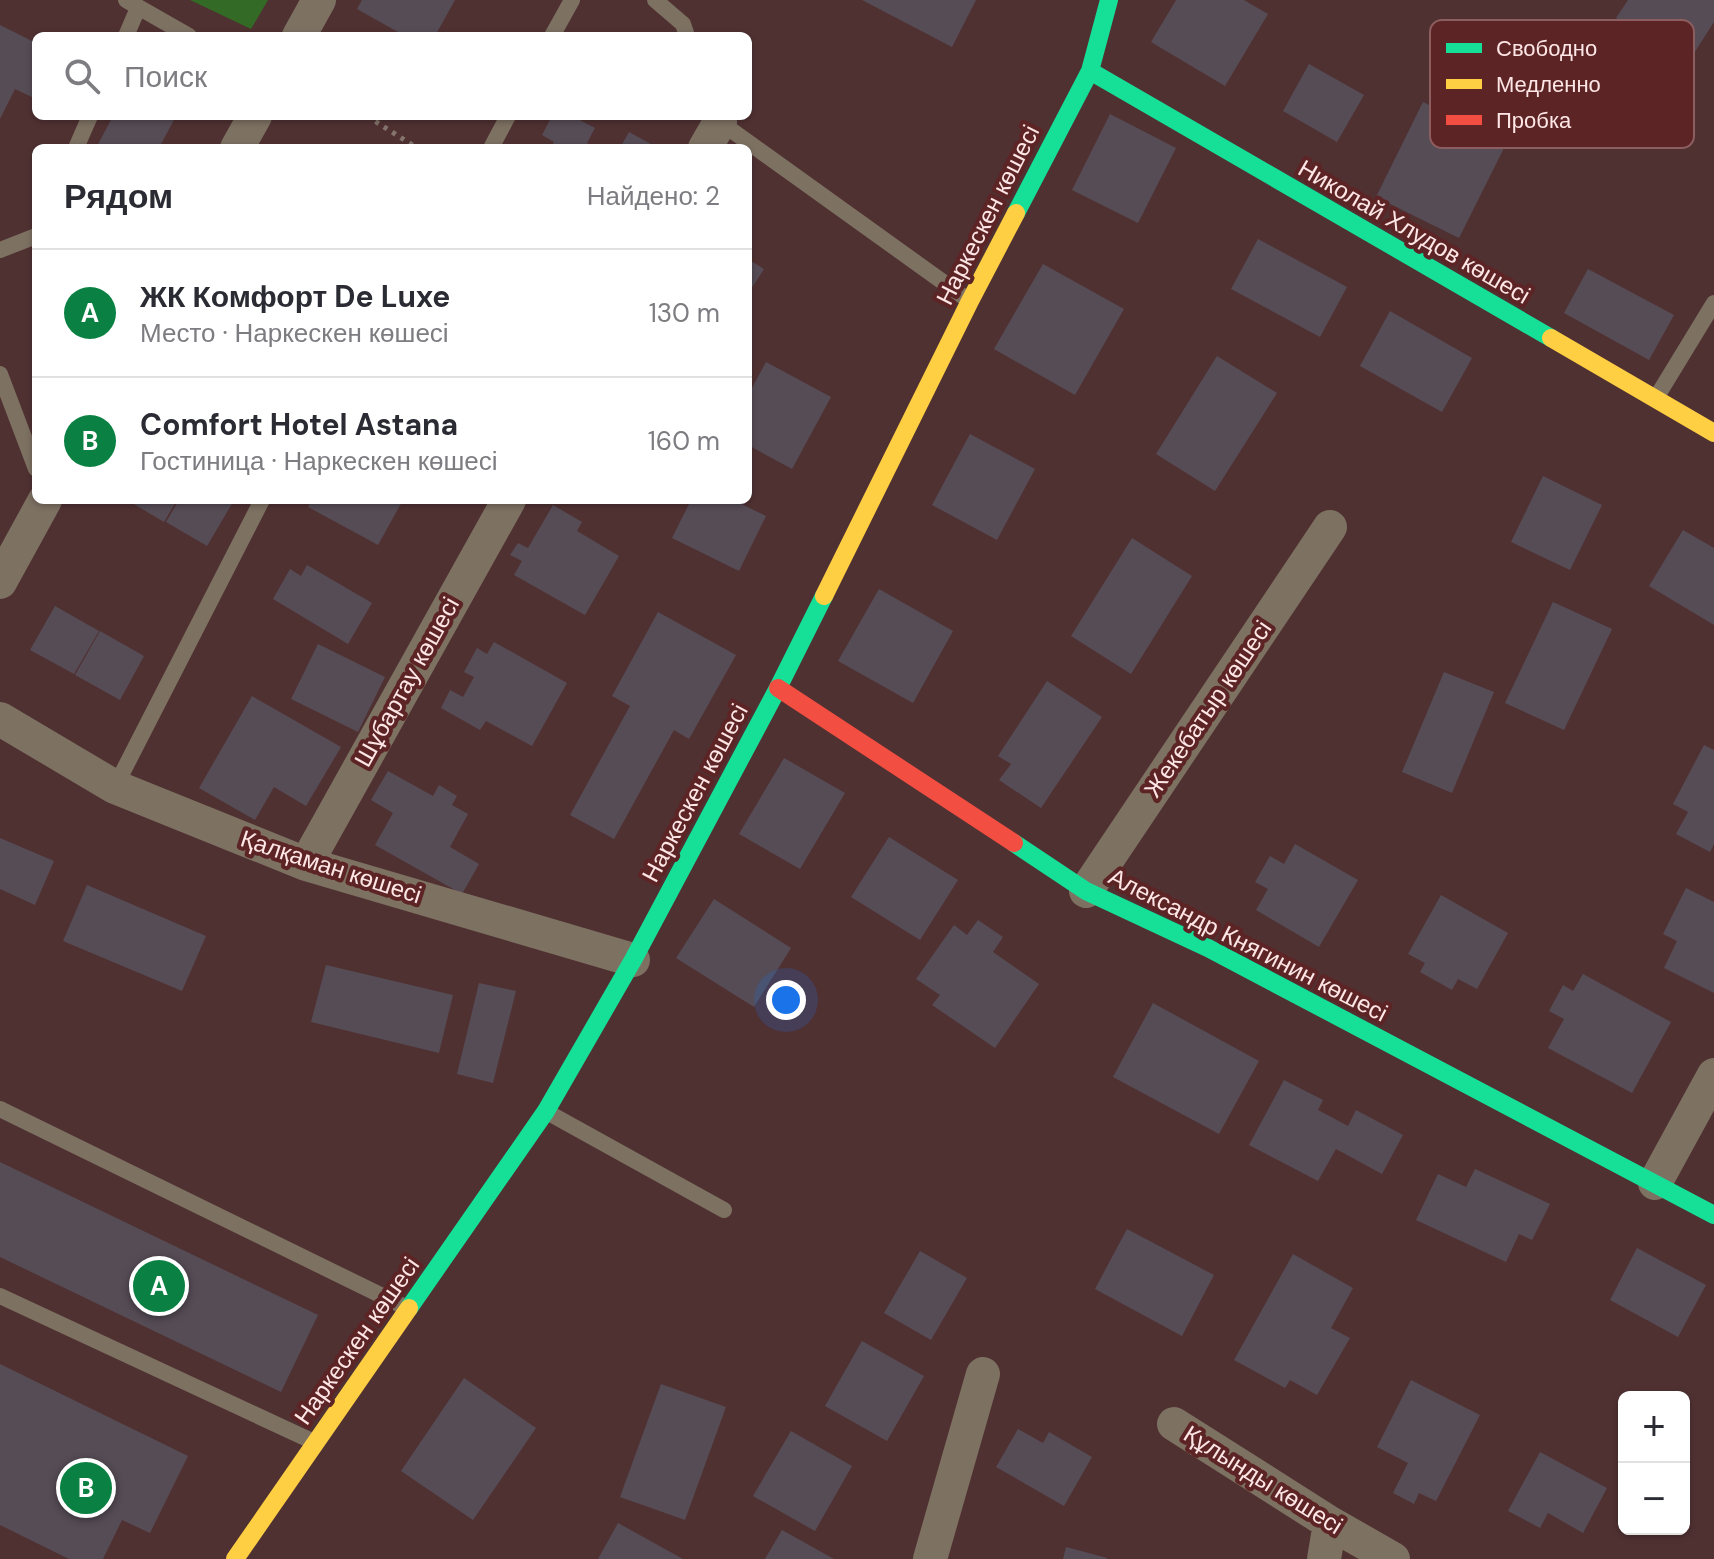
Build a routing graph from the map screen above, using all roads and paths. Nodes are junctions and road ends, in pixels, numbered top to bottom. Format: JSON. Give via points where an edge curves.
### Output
{"nodes":[{"id":1,"x":319,"y":0,"type":"edge"},
{"id":2,"x":572,"y":0,"type":"edge"},
{"id":3,"x":655,"y":0,"type":"edge"},
{"id":4,"x":1109,"y":0,"type":"edge"},
{"id":5,"x":132,"y":4,"type":"edge"},
{"id":6,"x":127,"y":32,"type":"edge"},
{"id":7,"x":182,"y":32,"type":"edge"},
{"id":8,"x":301,"y":32,"type":"edge"},
{"id":9,"x":554,"y":32,"type":"edge"},
{"id":10,"x":686,"y":32,"type":"edge"},
{"id":11,"x":1090,"y":71,"type":"junction"},
{"id":12,"x":88,"y":120,"type":"edge"},
{"id":13,"x":253,"y":120,"type":"edge"},
{"id":14,"x":373,"y":120,"type":"edge"},
{"id":15,"x":506,"y":120,"type":"edge"},
{"id":16,"x":714,"y":129,"type":"edge"},
{"id":17,"x":78,"y":144,"type":"edge"},
{"id":18,"x":239,"y":144,"type":"edge"},
{"id":19,"x":411,"y":144,"type":"edge"},
{"id":20,"x":493,"y":144,"type":"edge"},
{"id":21,"x":736,"y":144,"type":"edge"},
{"id":22,"x":752,"y":155,"type":"edge"},
{"id":23,"x":32,"y":238,"type":"edge"},
{"id":24,"x":0,"y":250,"type":"edge"},
{"id":25,"x":970,"y":301,"type":"junction"},
{"id":26,"x":1714,"y":303,"type":"edge"},
{"id":27,"x":0,"y":374,"type":"edge"},
{"id":28,"x":1655,"y":399,"type":"junction"},
{"id":29,"x":1714,"y":433,"type":"edge"},
{"id":30,"x":32,"y":458,"type":"edge"},
{"id":31,"x":43,"y":504,"type":"edge"},
{"id":32,"x":260,"y":504,"type":"edge"},
{"id":33,"x":507,"y":504,"type":"edge"},
{"id":34,"x":1330,"y":527,"type":"dead end"},
{"id":35,"x":0,"y":582,"type":"edge"},
{"id":36,"x":778,"y":688,"type":"junction"},
{"id":37,"x":0,"y":719,"type":"edge"},
{"id":38,"x":115,"y":787,"type":"junction"},
{"id":39,"x":306,"y":864,"type":"junction"},
{"id":40,"x":1086,"y":891,"type":"junction"},
{"id":41,"x":633,"y":960,"type":"junction"},
{"id":42,"x":1714,"y":1075,"type":"edge"},
{"id":43,"x":0,"y":1109,"type":"edge"},
{"id":44,"x":546,"y":1111,"type":"junction"},
{"id":45,"x":1655,"y":1183,"type":"junction"},
{"id":46,"x":724,"y":1210,"type":"dead end"},
{"id":47,"x":1714,"y":1215,"type":"edge"},
{"id":48,"x":0,"y":1296,"type":"edge"},
{"id":49,"x":408,"y":1309,"type":"junction"},
{"id":50,"x":983,"y":1374,"type":"dead end"},
{"id":51,"x":1174,"y":1424,"type":"dead end"},
{"id":52,"x":316,"y":1443,"type":"junction"},
{"id":53,"x":1330,"y":1523,"type":"junction"},
{"id":54,"x":235,"y":1559,"type":"edge"},
{"id":55,"x":930,"y":1559,"type":"edge"},
{"id":56,"x":1324,"y":1559,"type":"edge"},
{"id":57,"x":1393,"y":1559,"type":"edge"}],
"edges":[{"from":1,"to":8,"type":"street"},
{"from":2,"to":9,"type":"lane"},
{"from":3,"to":10,"type":"lane"},
{"from":4,"to":11,"type":"street","name":"Наркескен көшесі"},
{"from":5,"to":6,"type":"lane"},
{"from":5,"to":7,"type":"lane"},
{"from":11,"to":25,"type":"street","name":"Наркескен көшесі"},
{"from":11,"to":28,"type":"street","name":"Николай Хлудов көшесі"},
{"from":12,"to":17,"type":"lane"},
{"from":13,"to":18,"type":"street"},
{"from":14,"to":19,"type":"path"},
{"from":15,"to":20,"type":"lane"},
{"from":16,"to":21,"type":"lane"},
{"from":22,"to":25,"type":"lane"},
{"from":23,"to":24,"type":"lane"},
{"from":25,"to":36,"type":"street","name":"Наркескен көшесі"},
{"from":26,"to":28,"type":"lane"},
{"from":27,"to":30,"type":"lane"},
{"from":28,"to":29,"type":"street","name":"Николай Хлудов көшесі"},
{"from":31,"to":35,"type":"street"},
{"from":32,"to":38,"type":"lane"},
{"from":33,"to":39,"type":"street","name":"Шұбартау көшесі"},
{"from":34,"to":40,"type":"street","name":"Жекебатыр көшесі"},
{"from":36,"to":40,"type":"street","name":"Александр Княгинин көшесі"},
{"from":36,"to":41,"type":"street","name":"Наркескен көшесі"},
{"from":37,"to":38,"type":"street","name":"Қалқаман көшесі"},
{"from":38,"to":39,"type":"street","name":"Қалқаман көшесі"},
{"from":39,"to":41,"type":"street","name":"Қалқаман көшесі"},
{"from":40,"to":45,"type":"street","name":"Александр Княгинин көшесі","via":[[1208,948]]},
{"from":41,"to":44,"type":"street","name":"Наркескен көшесі"},
{"from":42,"to":45,"type":"street"},
{"from":43,"to":49,"type":"lane"},
{"from":44,"to":46,"type":"lane"},
{"from":44,"to":49,"type":"street","name":"Наркескен көшесі"},
{"from":45,"to":47,"type":"street","name":"Александр Княгинин көшесі"},
{"from":48,"to":52,"type":"lane"},
{"from":49,"to":52,"type":"street","name":"Наркескен көшесі"},
{"from":50,"to":55,"type":"street"},
{"from":51,"to":53,"type":"street","name":"Құлынды көшесі"},
{"from":52,"to":54,"type":"street","name":"Наркескен көшесі"},
{"from":53,"to":56,"type":"street"},
{"from":53,"to":57,"type":"street","name":"Құлынды көшесі"}]}
